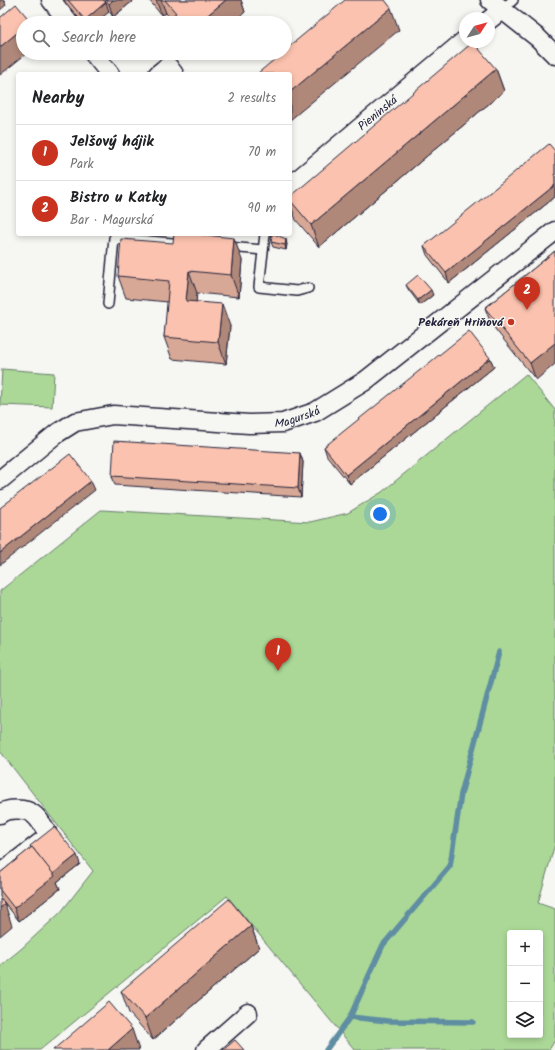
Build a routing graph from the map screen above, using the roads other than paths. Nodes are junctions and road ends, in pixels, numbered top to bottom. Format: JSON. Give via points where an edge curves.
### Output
{"nodes":[{"id":1,"x":50,"y":0,"type":"edge"},
{"id":2,"x":502,"y":3,"type":"edge"},
{"id":3,"x":495,"y":12,"type":"edge"},
{"id":4,"x":63,"y":16,"type":"edge"},
{"id":5,"x":459,"y":45,"type":"edge"},
{"id":6,"x":555,"y":55,"type":"edge"},
{"id":7,"x":99,"y":60,"type":"edge"},
{"id":8,"x":108,"y":72,"type":"edge"},
{"id":9,"x":160,"y":72,"type":"edge"},
{"id":10,"x":172,"y":72,"type":"edge"},
{"id":11,"x":292,"y":184,"type":"edge"},
{"id":12,"x":555,"y":231,"type":"edge"},
{"id":13,"x":265,"y":236,"type":"edge"},
{"id":14,"x":192,"y":244,"type":"edge"},
{"id":15,"x":216,"y":246,"type":"edge"},
{"id":16,"x":263,"y":250,"type":"junction"},
{"id":17,"x":308,"y":288,"type":"dead end"},
{"id":18,"x":108,"y":304,"type":"dead end"},
{"id":19,"x":0,"y":480,"type":"edge"},
{"id":20,"x":0,"y":814,"type":"edge"},
{"id":21,"x":49,"y":830,"type":"joint"},
{"id":22,"x":0,"y":868,"type":"edge"},
{"id":23,"x":248,"y":1014,"type":"dead end"},
{"id":24,"x":206,"y":1050,"type":"edge"}],
"edges":[{"from":1,"to":4,"type":"street"},
{"from":2,"to":3,"type":"street"},
{"from":2,"to":6,"type":"street"},
{"from":5,"to":11,"type":"street","name":"Pieninská"},
{"from":7,"to":8,"type":"street"},
{"from":9,"to":10,"type":"street","via":[[168,66]]},
{"from":12,"to":19,"type":"street","name":"Magurská","via":[[365,381],[315,412],[283,423],[249,424],[113,415],[75,422],[56,434]]},
{"from":13,"to":16,"type":"lane"},
{"from":14,"to":18,"type":"lane","via":[[114,238]]},
{"from":15,"to":16,"type":"lane"},
{"from":16,"to":17,"type":"lane","via":[[259,287],[297,291]]},
{"from":20,"to":21,"type":"street","via":[[18,809],[33,813]]},
{"from":21,"to":22,"type":"lane"},
{"from":23,"to":24,"type":"street"}]}
